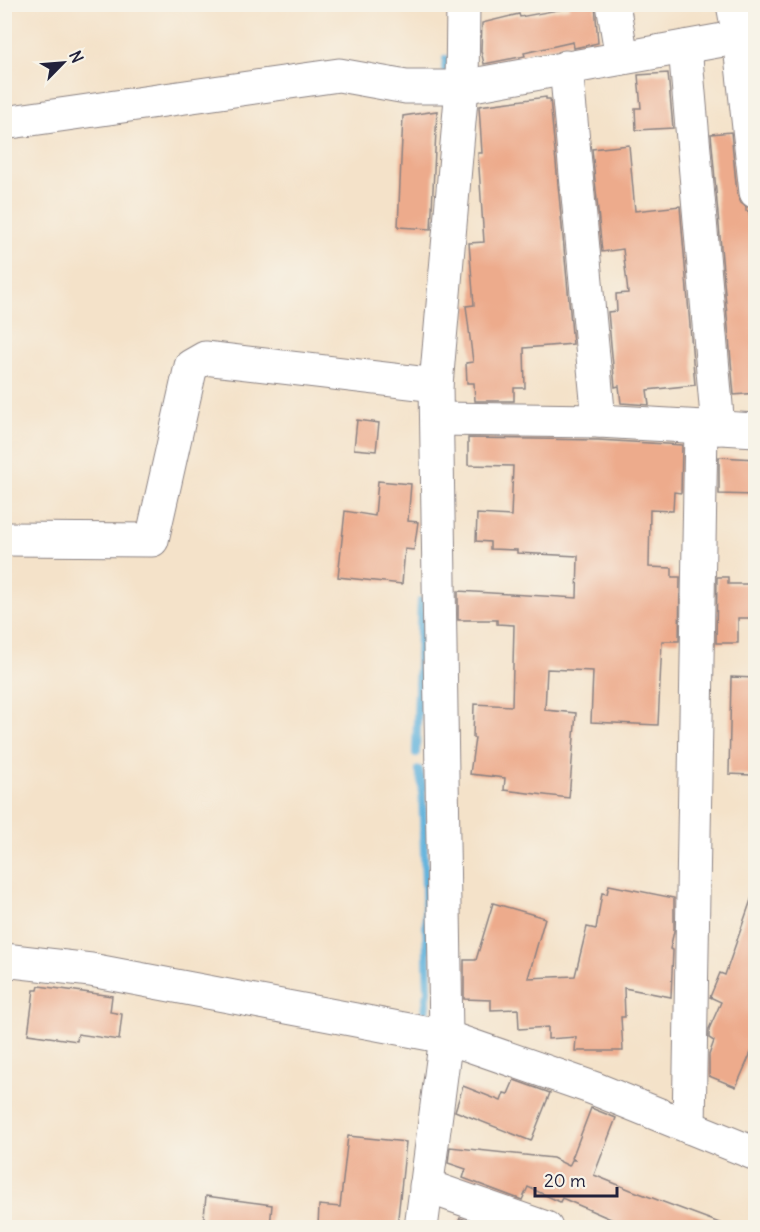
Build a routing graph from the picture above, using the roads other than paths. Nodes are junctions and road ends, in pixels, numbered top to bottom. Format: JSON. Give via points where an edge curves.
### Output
{"nodes":[{"id":1,"x":463,"y":4,"type":"edge"},
{"id":2,"x":613,"y":4,"type":"edge"},
{"id":3,"x":733,"y":4,"type":"edge"},
{"id":4,"x":747,"y":35,"type":"edge"},
{"id":5,"x":685,"y":46,"type":"junction"},
{"id":6,"x":622,"y":58,"type":"junction"},
{"id":7,"x":566,"y":68,"type":"junction"},
{"id":8,"x":462,"y":87,"type":"junction"},
{"id":9,"x":4,"y":123,"type":"edge"},
{"id":10,"x":756,"y":192,"type":"edge"},
{"id":11,"x":436,"y":385,"type":"junction"},
{"id":12,"x":438,"y":419,"type":"junction"},
{"id":13,"x":599,"y":421,"type":"junction"},
{"id":14,"x":709,"y":427,"type":"junction"},
{"id":15,"x":756,"y":430,"type":"edge"},
{"id":16,"x":4,"y":539,"type":"edge"},
{"id":17,"x":4,"y":960,"type":"edge"},
{"id":18,"x":446,"y":1037,"type":"junction"},
{"id":19,"x":689,"y":1126,"type":"junction"},
{"id":20,"x":756,"y":1154,"type":"edge"},
{"id":21,"x":426,"y":1186,"type":"junction"},
{"id":22,"x":421,"y":1227,"type":"edge"},
{"id":23,"x":546,"y":1227,"type":"edge"}],
"edges":[{"from":1,"to":8,"type":"street"},
{"from":2,"to":6,"type":"street"},
{"from":3,"to":4,"type":"street"},
{"from":4,"to":5,"type":"street"},
{"from":4,"to":10,"type":"street"},
{"from":5,"to":6,"type":"street"},
{"from":5,"to":14,"type":"street"},
{"from":6,"to":7,"type":"street"},
{"from":7,"to":8,"type":"street"},
{"from":7,"to":13,"type":"street"},
{"from":8,"to":9,"type":"street","via":[[406,87],[339,75]]},
{"from":8,"to":11,"type":"street"},
{"from":11,"to":12,"type":"street"},
{"from":11,"to":16,"type":"street","via":[[205,358],[191,366],[152,540]]},
{"from":12,"to":13,"type":"street"},
{"from":12,"to":18,"type":"street"},
{"from":13,"to":14,"type":"street"},
{"from":14,"to":15,"type":"street"},
{"from":14,"to":19,"type":"street"},
{"from":17,"to":18,"type":"street","via":[[91,970]]},
{"from":18,"to":19,"type":"street"},
{"from":18,"to":21,"type":"street"},
{"from":19,"to":20,"type":"street"},
{"from":21,"to":22,"type":"street"},
{"from":21,"to":23,"type":"street"}]}
